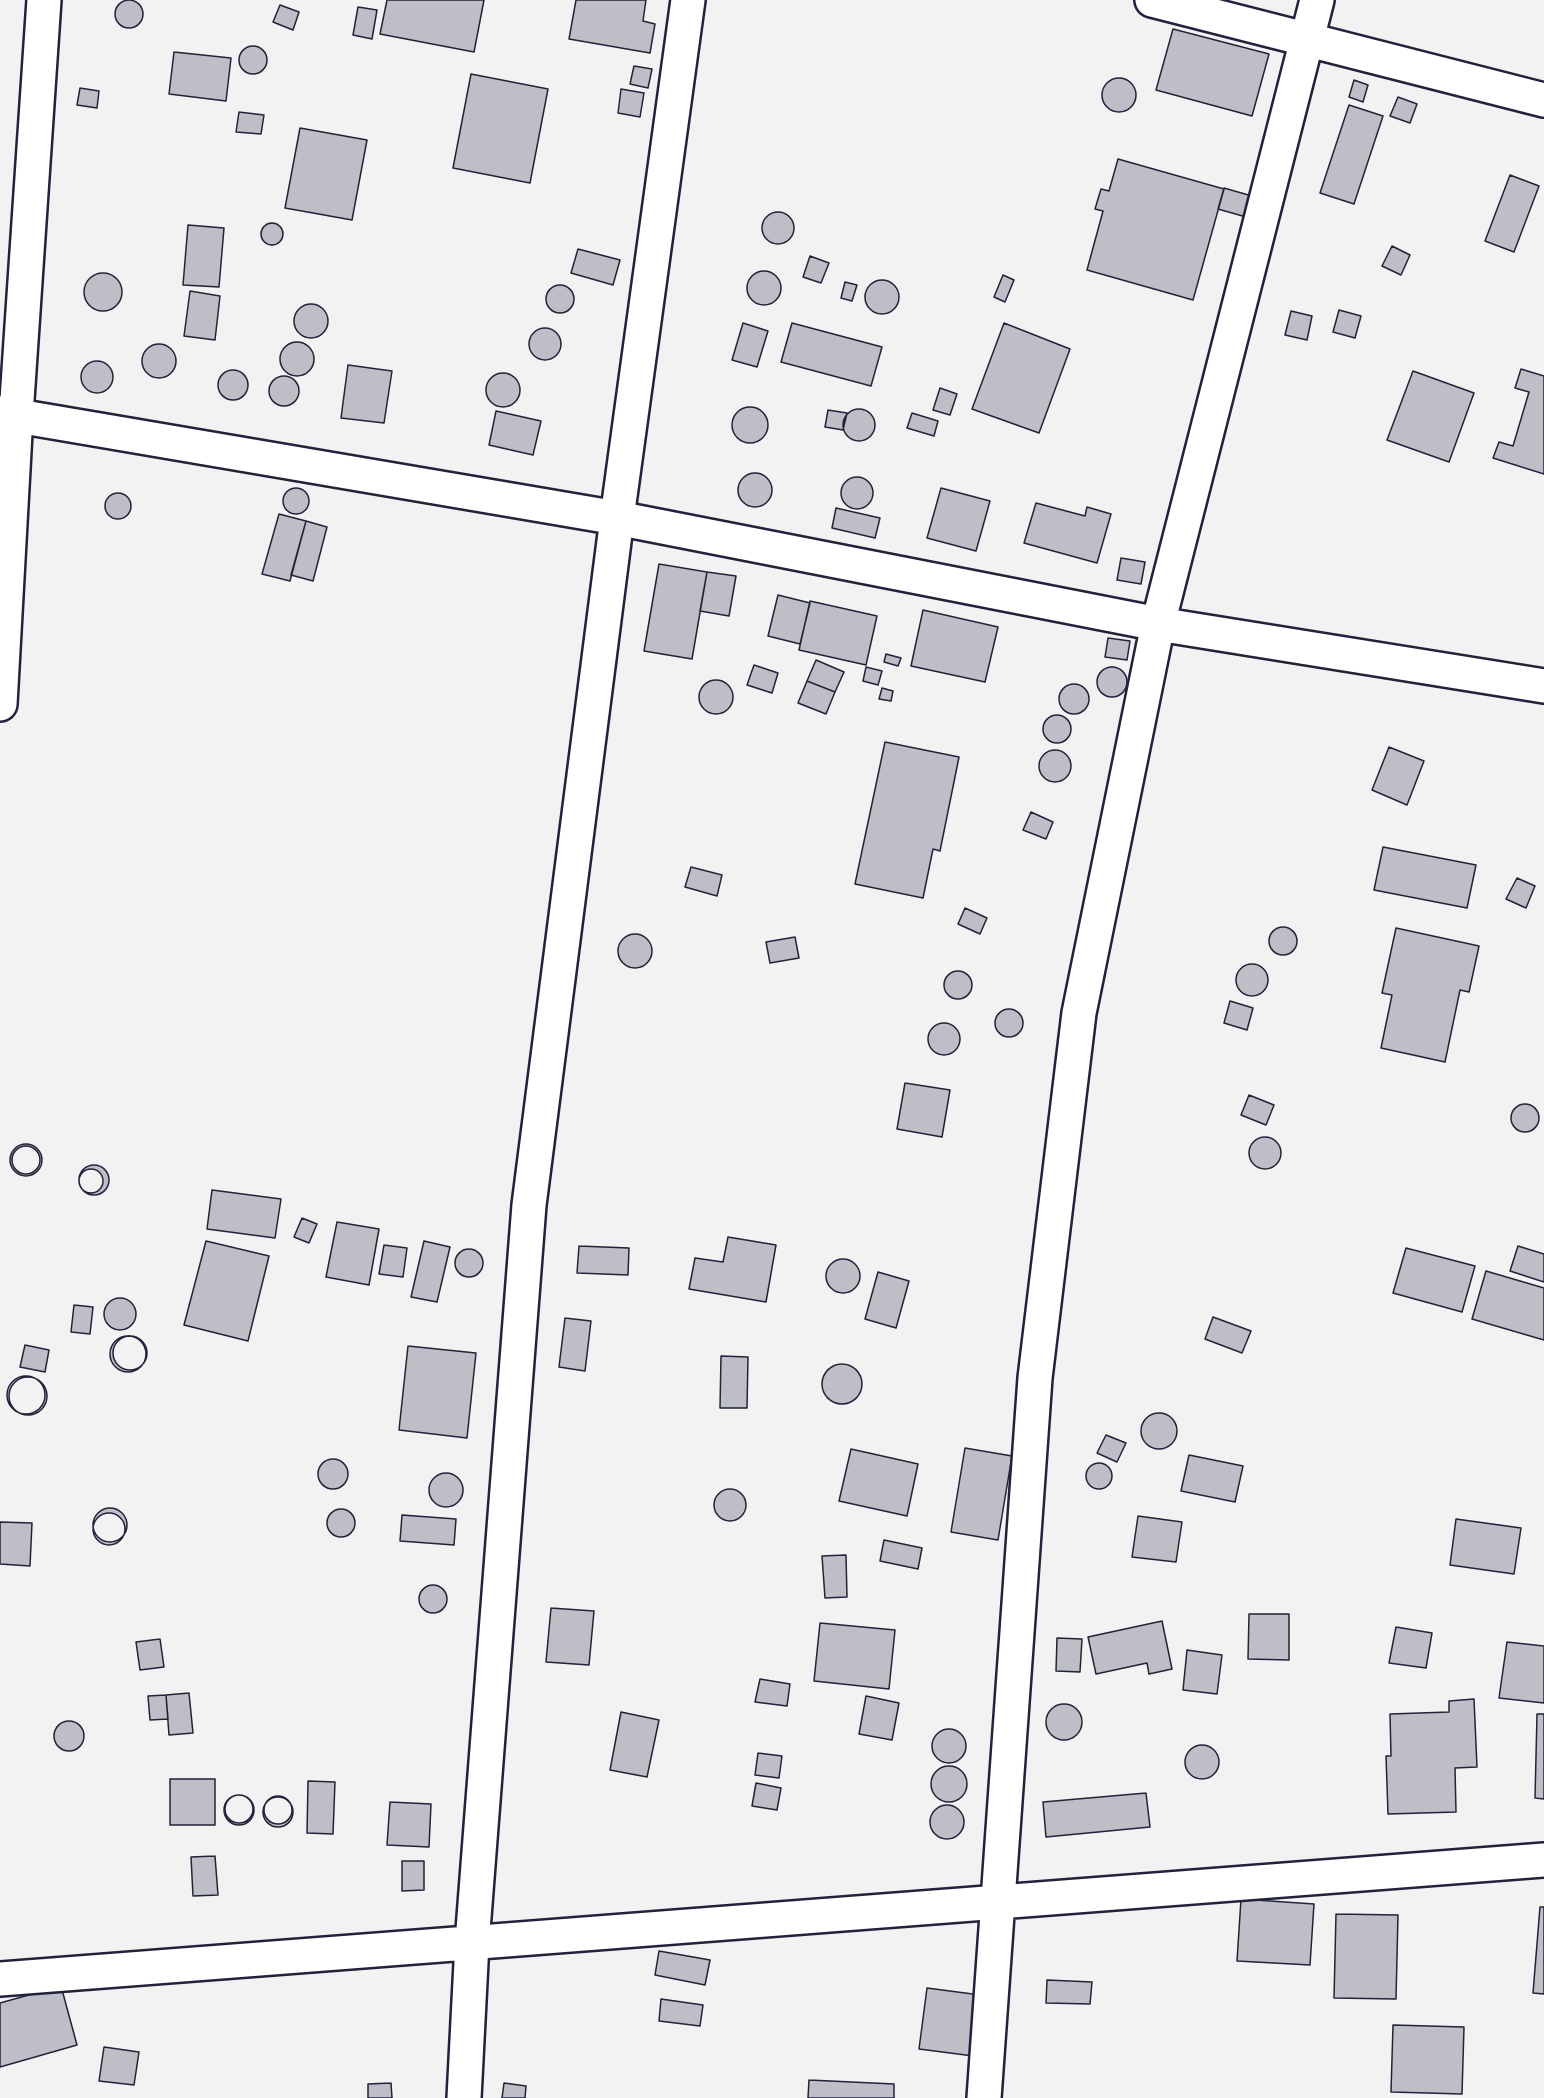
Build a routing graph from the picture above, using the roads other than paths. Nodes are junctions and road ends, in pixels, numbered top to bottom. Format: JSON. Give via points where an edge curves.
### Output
{"nodes":[{"id":1,"x":44,"y":0,"type":"edge"},
{"id":2,"x":688,"y":0,"type":"edge"},
{"id":3,"x":1152,"y":0,"type":"edge"},
{"id":4,"x":1317,"y":0,"type":"edge"},
{"id":5,"x":1307,"y":38,"type":"junction"},
{"id":6,"x":1544,"y":99,"type":"edge"},
{"id":7,"x":8,"y":414,"type":"edge"},
{"id":8,"x":617,"y":518,"type":"junction"},
{"id":9,"x":1158,"y":624,"type":"junction"},
{"id":10,"x":1544,"y":686,"type":"edge"},
{"id":11,"x":0,"y":704,"type":"edge"},
{"id":12,"x":1544,"y":1860,"type":"edge"},
{"id":13,"x":997,"y":1901,"type":"junction"},
{"id":14,"x":472,"y":1943,"type":"junction"},
{"id":15,"x":0,"y":1979,"type":"edge"},
{"id":16,"x":465,"y":2098,"type":"edge"},
{"id":17,"x":984,"y":2098,"type":"edge"}],
"edges":[{"from":1,"to":7,"type":"street"},
{"from":2,"to":8,"type":"street"},
{"from":3,"to":5,"type":"street"},
{"from":4,"to":5,"type":"street"},
{"from":5,"to":6,"type":"street"},
{"from":5,"to":9,"type":"street"},
{"from":7,"to":8,"type":"street"},
{"from":7,"to":11,"type":"street"},
{"from":8,"to":9,"type":"street"},
{"from":8,"to":14,"type":"street","via":[[529,1205]]},
{"from":9,"to":10,"type":"street"},
{"from":9,"to":13,"type":"street","via":[[1077,1025],[1035,1378]]},
{"from":12,"to":13,"type":"street"},
{"from":13,"to":14,"type":"street"},
{"from":13,"to":17,"type":"street"},
{"from":14,"to":15,"type":"street"},
{"from":14,"to":16,"type":"street"}]}
